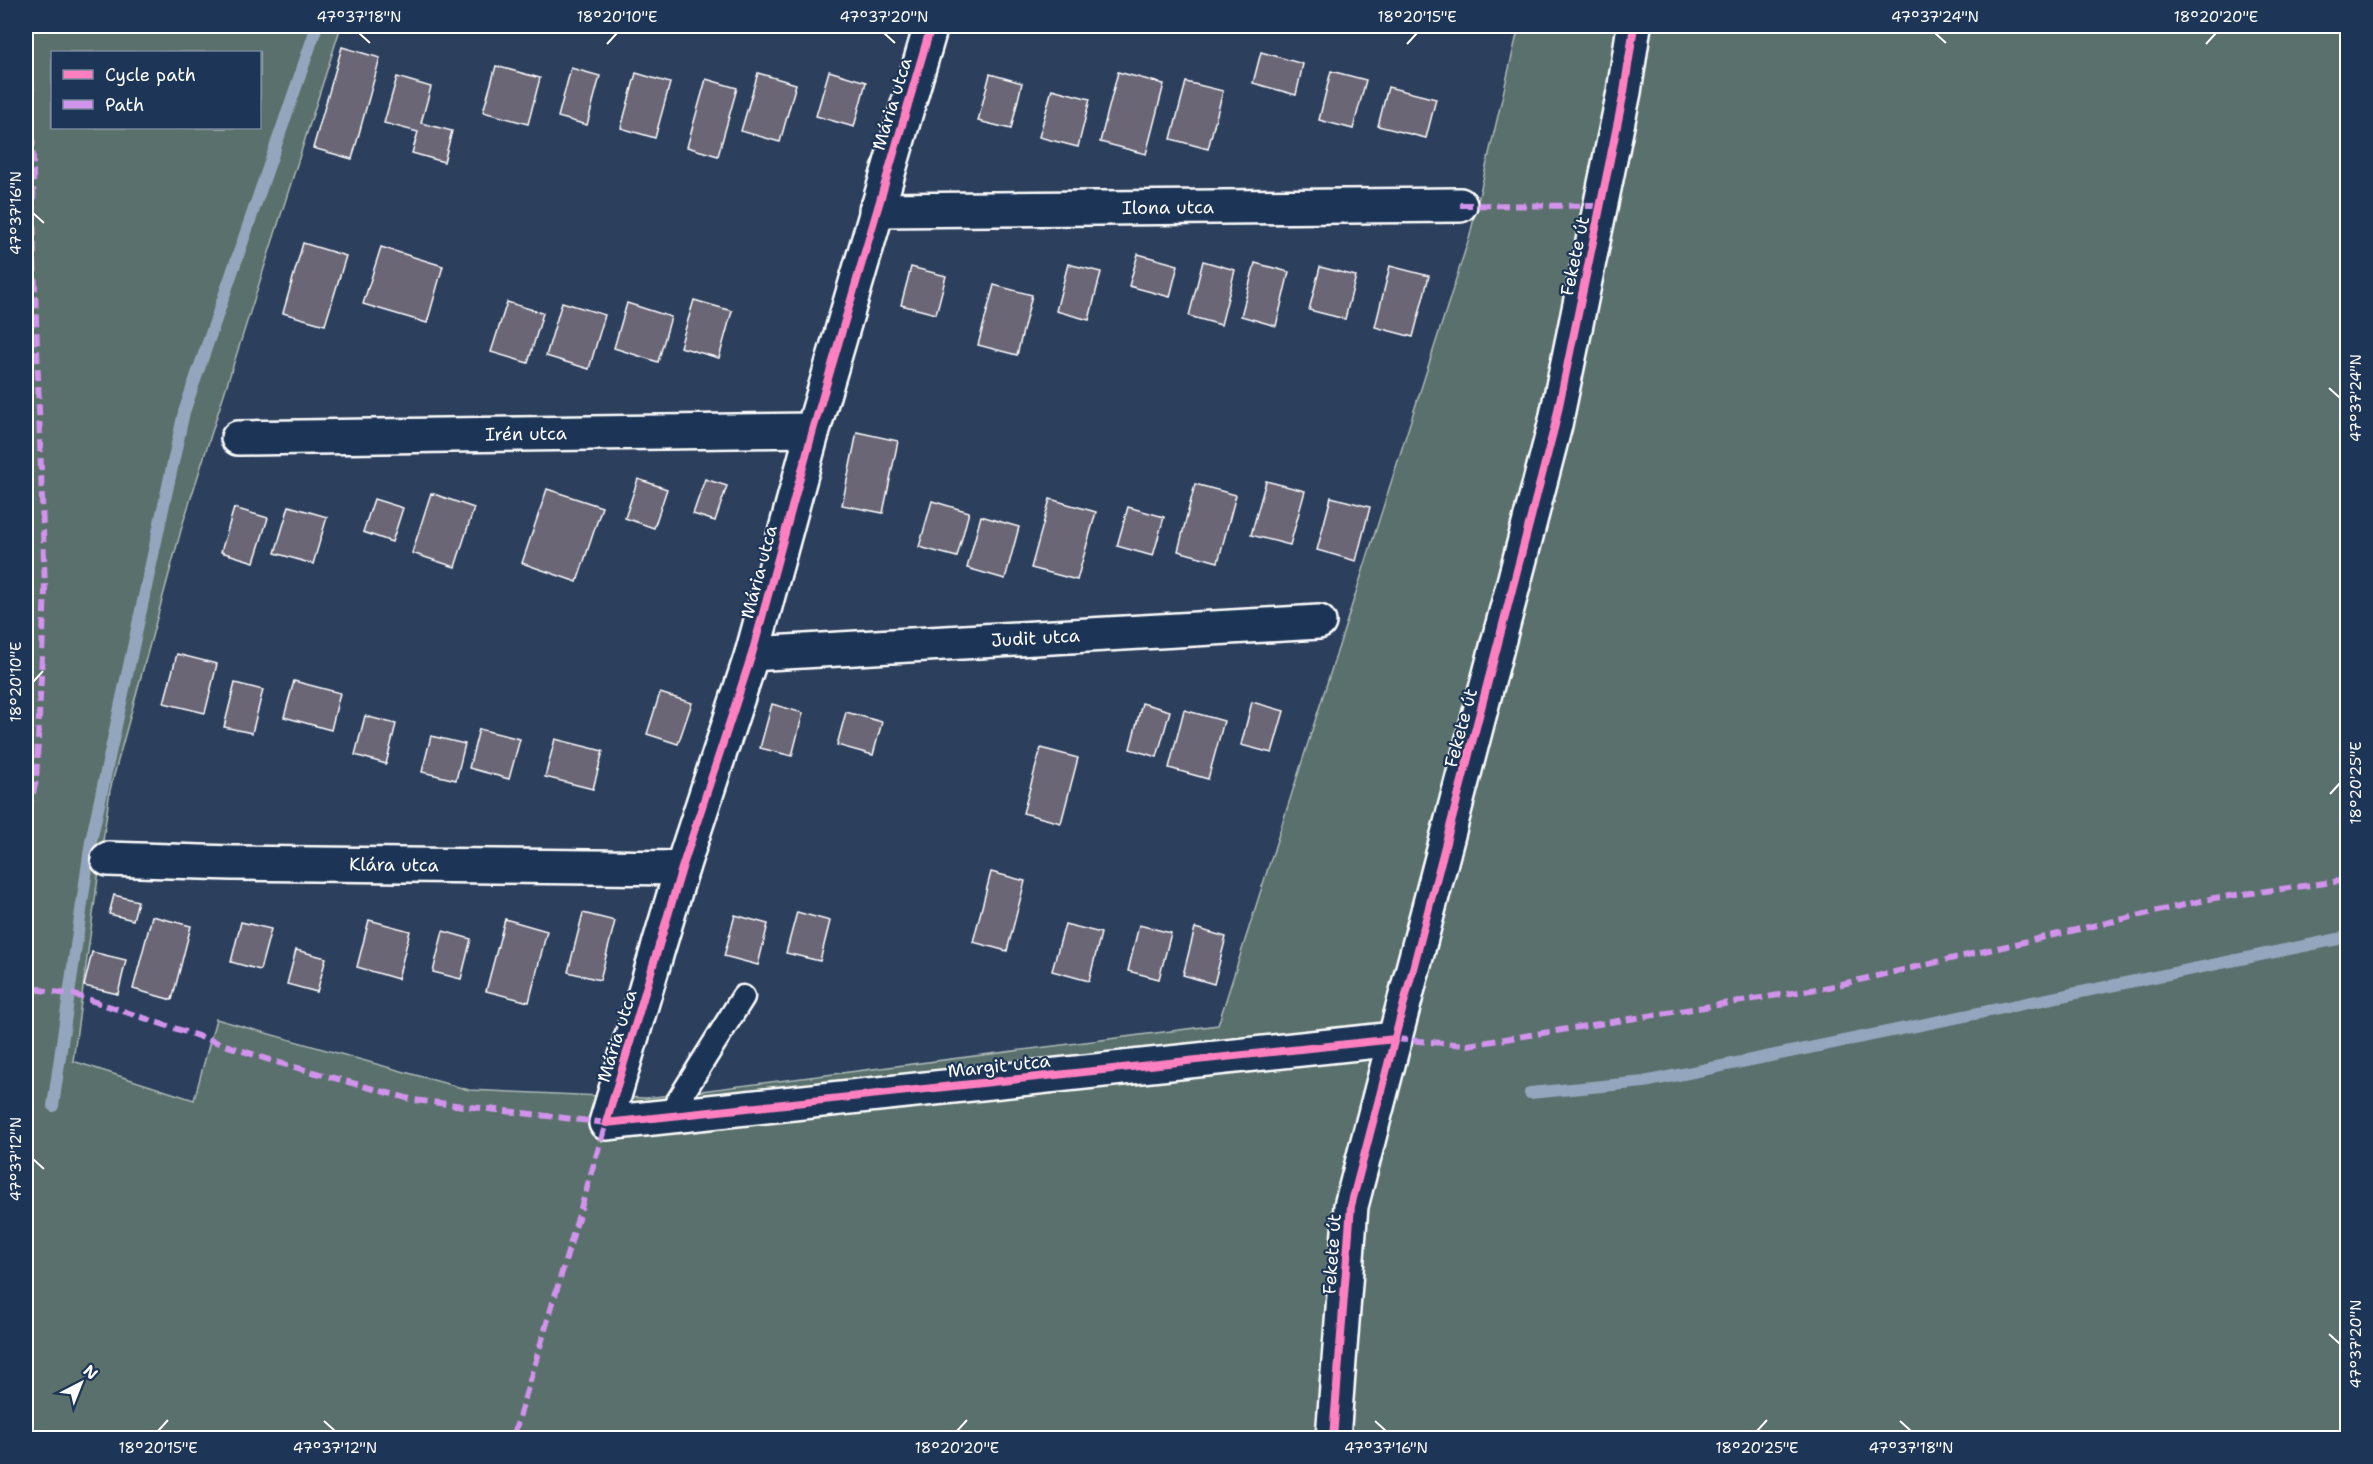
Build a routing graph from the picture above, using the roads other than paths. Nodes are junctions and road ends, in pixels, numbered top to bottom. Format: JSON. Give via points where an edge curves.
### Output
{"nodes":[{"id":1,"x":931,"y":26,"type":"edge"},
{"id":2,"x":1634,"y":26,"type":"edge"},
{"id":3,"x":1460,"y":206,"type":"dead end"},
{"id":4,"x":876,"y":210,"type":"junction"},
{"id":5,"x":813,"y":430,"type":"junction"},
{"id":6,"x":238,"y":438,"type":"dead end"},
{"id":7,"x":1319,"y":622,"type":"dead end"},
{"id":8,"x":752,"y":654,"type":"junction"},
{"id":9,"x":108,"y":859,"type":"dead end"},
{"id":10,"x":682,"y":868,"type":"junction"},
{"id":11,"x":742,"y":997,"type":"dead end"},
{"id":12,"x":1395,"y":1039,"type":"junction"},
{"id":13,"x":668,"y":1117,"type":"junction"},
{"id":14,"x":606,"y":1123,"type":"joint"},
{"id":15,"x":1333,"y":1438,"type":"edge"}],
"edges":[{"from":1,"to":4,"type":"street","name":"Mária utca"},
{"from":2,"to":12,"type":"street","name":"Fekete út","via":[[1624,92],[1555,425]]},
{"from":3,"to":4,"type":"street","name":"Ilona utca"},
{"from":4,"to":5,"type":"street","name":"Mária utca"},
{"from":5,"to":6,"type":"street","name":"Irén utca"},
{"from":5,"to":8,"type":"street","name":"Mária utca"},
{"from":7,"to":8,"type":"street","name":"Judit utca"},
{"from":8,"to":10,"type":"street","name":"Mária utca"},
{"from":9,"to":10,"type":"street","name":"Klára utca"},
{"from":10,"to":14,"type":"street","name":"Mária utca"},
{"from":11,"to":13,"type":"lane"},
{"from":12,"to":13,"type":"street","name":"Margit utca"},
{"from":12,"to":15,"type":"street","name":"Fekete út","via":[[1351,1206]]},
{"from":13,"to":14,"type":"street","name":"Margit utca"}]}
